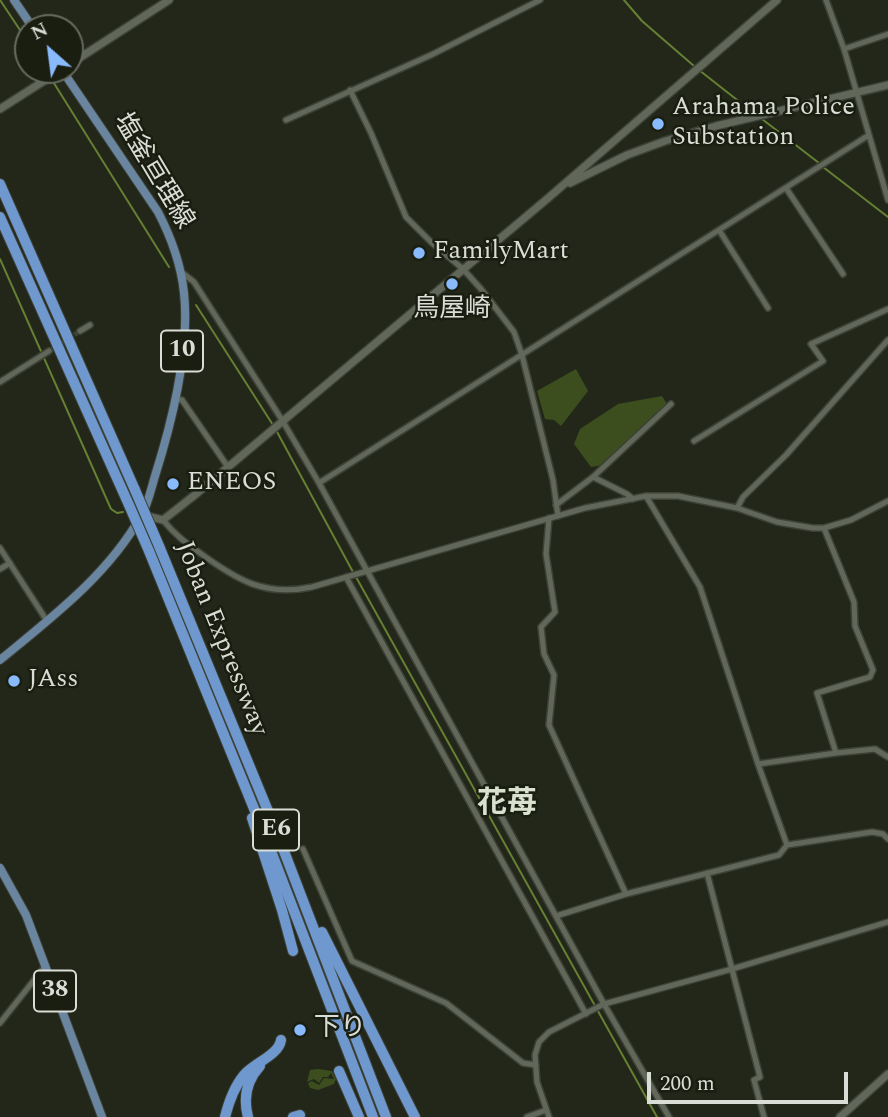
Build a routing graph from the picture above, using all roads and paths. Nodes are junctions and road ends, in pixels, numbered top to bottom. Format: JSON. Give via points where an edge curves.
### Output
{"nodes":[{"id":1,"x":169,"y":0,"type":"edge"},
{"id":2,"x":540,"y":0,"type":"edge"},
{"id":3,"x":778,"y":0,"type":"edge"},
{"id":4,"x":826,"y":0,"type":"edge"},
{"id":5,"x":888,"y":34,"type":"edge"},
{"id":6,"x":844,"y":49,"type":"junction"},
{"id":7,"x":84,"y":55,"type":"edge"},
{"id":8,"x":39,"y":84,"type":"edge"},
{"id":9,"x":69,"y":84,"type":"edge"},
{"id":10,"x":888,"y":85,"type":"edge"},
{"id":11,"x":350,"y":90,"type":"junction"},
{"id":12,"x":857,"y":93,"type":"junction"},
{"id":13,"x":0,"y":109,"type":"edge"},
{"id":14,"x":286,"y":120,"type":"dead end"},
{"id":15,"x":869,"y":135,"type":"junction"},
{"id":16,"x":0,"y":184,"type":"edge"},
{"id":17,"x":559,"y":188,"type":"junction"},
{"id":18,"x":786,"y":188,"type":"junction"},
{"id":19,"x":888,"y":200,"type":"edge"},
{"id":20,"x":0,"y":216,"type":"edge"},
{"id":21,"x":719,"y":230,"type":"junction"},
{"id":22,"x":463,"y":269,"type":"junction"},
{"id":23,"x":180,"y":271,"type":"junction"},
{"id":24,"x":843,"y":274,"type":"dead end"},
{"id":25,"x":768,"y":307,"type":"dead end"},
{"id":26,"x":888,"y":309,"type":"edge"},
{"id":27,"x":90,"y":324,"type":"dead end"},
{"id":28,"x":80,"y":331,"type":"tunnel mouth"},
{"id":29,"x":888,"y":340,"type":"edge"},
{"id":30,"x":49,"y":351,"type":"tunnel mouth"},
{"id":31,"x":522,"y":355,"type":"junction"},
{"id":32,"x":0,"y":382,"type":"edge"},
{"id":33,"x":175,"y":399,"type":"junction"},
{"id":34,"x":671,"y":404,"type":"dead end"},
{"id":35,"x":281,"y":422,"type":"junction"},
{"id":36,"x":694,"y":441,"type":"dead end"},
{"id":37,"x":228,"y":467,"type":"junction"},
{"id":38,"x":593,"y":477,"type":"junction"},
{"id":39,"x":318,"y":483,"type":"junction"},
{"id":40,"x":646,"y":496,"type":"junction"},
{"id":41,"x":633,"y":499,"type":"junction"},
{"id":42,"x":888,"y":501,"type":"edge"},
{"id":43,"x":556,"y":505,"type":"junction"},
{"id":44,"x":737,"y":508,"type":"junction"},
{"id":45,"x":142,"y":515,"type":"junction"},
{"id":46,"x":558,"y":516,"type":"junction"},
{"id":47,"x":549,"y":518,"type":"junction"},
{"id":48,"x":163,"y":520,"type":"junction"},
{"id":49,"x":824,"y":528,"type":"junction"},
{"id":50,"x":0,"y":548,"type":"edge"},
{"id":51,"x":9,"y":563,"type":"junction"},
{"id":52,"x":0,"y":569,"type":"edge"},
{"id":53,"x":365,"y":571,"type":"junction"},
{"id":54,"x":346,"y":577,"type":"junction"},
{"id":55,"x":44,"y":623,"type":"junction"},
{"id":56,"x":0,"y":660,"type":"edge"},
{"id":57,"x":215,"y":709,"type":"junction"},
{"id":58,"x":836,"y":753,"type":"junction"},
{"id":59,"x":888,"y":757,"type":"edge"},
{"id":60,"x":758,"y":764,"type":"junction"},
{"id":61,"x":277,"y":833,"type":"junction"},
{"id":62,"x":888,"y":839,"type":"edge"},
{"id":63,"x":787,"y":845,"type":"junction"},
{"id":64,"x":303,"y":849,"type":"dead end"},
{"id":65,"x":0,"y":868,"type":"edge"},
{"id":66,"x":707,"y":873,"type":"junction"},
{"id":67,"x":626,"y":894,"type":"junction"},
{"id":68,"x":556,"y":916,"type":"junction"},
{"id":69,"x":888,"y":922,"type":"edge"},
{"id":70,"x":293,"y":951,"type":"dead end"},
{"id":71,"x":46,"y":965,"type":"junction"},
{"id":72,"x":732,"y":969,"type":"junction"},
{"id":73,"x":604,"y":1004,"type":"junction"},
{"id":74,"x":586,"y":1014,"type":"junction"},
{"id":75,"x":0,"y":1023,"type":"edge"},
{"id":76,"x":281,"y":1040,"type":"dead end"},
{"id":77,"x":287,"y":1056,"type":"dead end"},
{"id":78,"x":536,"y":1065,"type":"junction"},
{"id":79,"x":339,"y":1071,"type":"dead end"},
{"id":80,"x":888,"y":1074,"type":"edge"},
{"id":81,"x":548,"y":1114,"type":"edge"},
{"id":82,"x":103,"y":1117,"type":"edge"},
{"id":83,"x":225,"y":1117,"type":"edge"},
{"id":84,"x":248,"y":1117,"type":"edge"},
{"id":85,"x":359,"y":1117,"type":"edge"},
{"id":86,"x":373,"y":1117,"type":"edge"},
{"id":87,"x":386,"y":1117,"type":"edge"},
{"id":88,"x":415,"y":1117,"type":"edge"},
{"id":89,"x":527,"y":1117,"type":"edge"},
{"id":90,"x":669,"y":1117,"type":"edge"},
{"id":91,"x":764,"y":1117,"type":"edge"},
{"id":92,"x":840,"y":1117,"type":"edge"}],
"edges":[{"from":1,"to":7,"type":"street"},
{"from":2,"to":11,"type":"street"},
{"from":3,"to":17,"type":"street"},
{"from":4,"to":6,"type":"street"},
{"from":5,"to":6,"type":"street"},
{"from":6,"to":12,"type":"street"},
{"from":8,"to":13,"type":"street"},
{"from":9,"to":23,"type":"main road","name":"塩釜亘理線","number":"10","via":[[158,212]]},
{"from":10,"to":12,"type":"street"},
{"from":11,"to":14,"type":"street"},
{"from":11,"to":22,"type":"street","via":[[406,217]]},
{"from":12,"to":15,"type":"street"},
{"from":12,"to":17,"type":"street","via":[[665,141]]},
{"from":15,"to":18,"type":"street"},
{"from":15,"to":19,"type":"street"},
{"from":16,"to":61,"type":"highway","name":"Joban Expressway","number":"E6","bridge":true,"via":[[159,546]]},
{"from":17,"to":22,"type":"street"},
{"from":18,"to":21,"type":"street"},
{"from":18,"to":24,"type":"street"},
{"from":20,"to":57,"type":"highway","name":"Joban Expressway","number":"E6","bridge":true,"via":[[130,505]]},
{"from":21,"to":25,"type":"street"},
{"from":21,"to":31,"type":"street"},
{"from":22,"to":31,"type":"street","via":[[514,332]]},
{"from":22,"to":35,"type":"street"},
{"from":23,"to":33,"type":"main road","name":"塩釜亘理線","number":"10","via":[[184,313]]},
{"from":23,"to":35,"type":"street","via":[[194,282]]},
{"from":26,"to":36,"type":"street","via":[[811,344],[822,361]]},
{"from":27,"to":28,"type":"street"},
{"from":29,"to":44,"type":"street","via":[[786,455],[743,496]]},
{"from":30,"to":32,"type":"street"},
{"from":31,"to":39,"type":"street"},
{"from":31,"to":43,"type":"street"},
{"from":33,"to":37,"type":"street","via":[[183,400]]},
{"from":33,"to":45,"type":"main road","name":"塩釜亘理線","number":"10"},
{"from":34,"to":38,"type":"street"},
{"from":35,"to":37,"type":"street"},
{"from":35,"to":39,"type":"street"},
{"from":37,"to":48,"type":"street"},
{"from":38,"to":41,"type":"street"},
{"from":38,"to":43,"type":"street"},
{"from":39,"to":53,"type":"street"},
{"from":40,"to":41,"type":"street"},
{"from":40,"to":44,"type":"street","via":[[678,496]]},
{"from":40,"to":60,"type":"street","via":[[700,587]]},
{"from":41,"to":46,"type":"street"},
{"from":42,"to":49,"type":"street"},
{"from":43,"to":46,"type":"street"},
{"from":44,"to":49,"type":"street","via":[[798,527]]},
{"from":45,"to":48,"type":"street"},
{"from":45,"to":55,"type":"main road","name":"塩釜亘理線","number":"10","via":[[110,560]]},
{"from":46,"to":47,"type":"street"},
{"from":47,"to":53,"type":"street"},
{"from":47,"to":67,"type":"street","via":[[546,554],[555,612],[541,627],[544,654],[554,675],[549,724]]},
{"from":48,"to":54,"type":"street","via":[[179,538],[218,566],[264,589],[302,589]]},
{"from":49,"to":58,"type":"street","via":[[854,602],[855,626],[873,670],[870,677],[817,693]]},
{"from":50,"to":51,"type":"street"},
{"from":51,"to":52,"type":"street"},
{"from":51,"to":55,"type":"street"},
{"from":53,"to":54,"type":"street"},
{"from":53,"to":68,"type":"street"},
{"from":54,"to":74,"type":"street"},
{"from":55,"to":56,"type":"main road","name":"塩釜亘理線","number":"10"},
{"from":57,"to":70,"type":"highway"},
{"from":57,"to":86,"type":"highway","name":"Joban Expressway","number":"E6"},
{"from":58,"to":59,"type":"street","via":[[875,749]]},
{"from":58,"to":60,"type":"street"},
{"from":60,"to":63,"type":"street"},
{"from":61,"to":87,"type":"highway","name":"Joban Expressway","number":"E6"},
{"from":61,"to":88,"type":"highway"},
{"from":62,"to":63,"type":"street","via":[[872,832]]},
{"from":63,"to":66,"type":"street","via":[[779,855]]},
{"from":64,"to":78,"type":"street","via":[[352,961],[446,1003],[523,1063]]},
{"from":65,"to":71,"type":"main road","number":"38"},
{"from":66,"to":67,"type":"street"},
{"from":66,"to":72,"type":"street"},
{"from":67,"to":68,"type":"street"},
{"from":68,"to":73,"type":"street"},
{"from":69,"to":72,"type":"street"},
{"from":71,"to":75,"type":"street"},
{"from":71,"to":82,"type":"main road","number":"38"},
{"from":72,"to":73,"type":"street"},
{"from":72,"to":91,"type":"street","via":[[760,1077],[754,1080]]},
{"from":73,"to":74,"type":"street"},
{"from":73,"to":90,"type":"street"},
{"from":74,"to":78,"type":"street","via":[[539,1042]]},
{"from":76,"to":83,"type":"highway","via":[[278,1049],[238,1083]]},
{"from":77,"to":84,"type":"highway","via":[[277,1054],[255,1071],[246,1094]]},
{"from":78,"to":81,"type":"street"},
{"from":79,"to":85,"type":"highway"},
{"from":80,"to":92,"type":"street"},
{"from":81,"to":89,"type":"street"}]}
